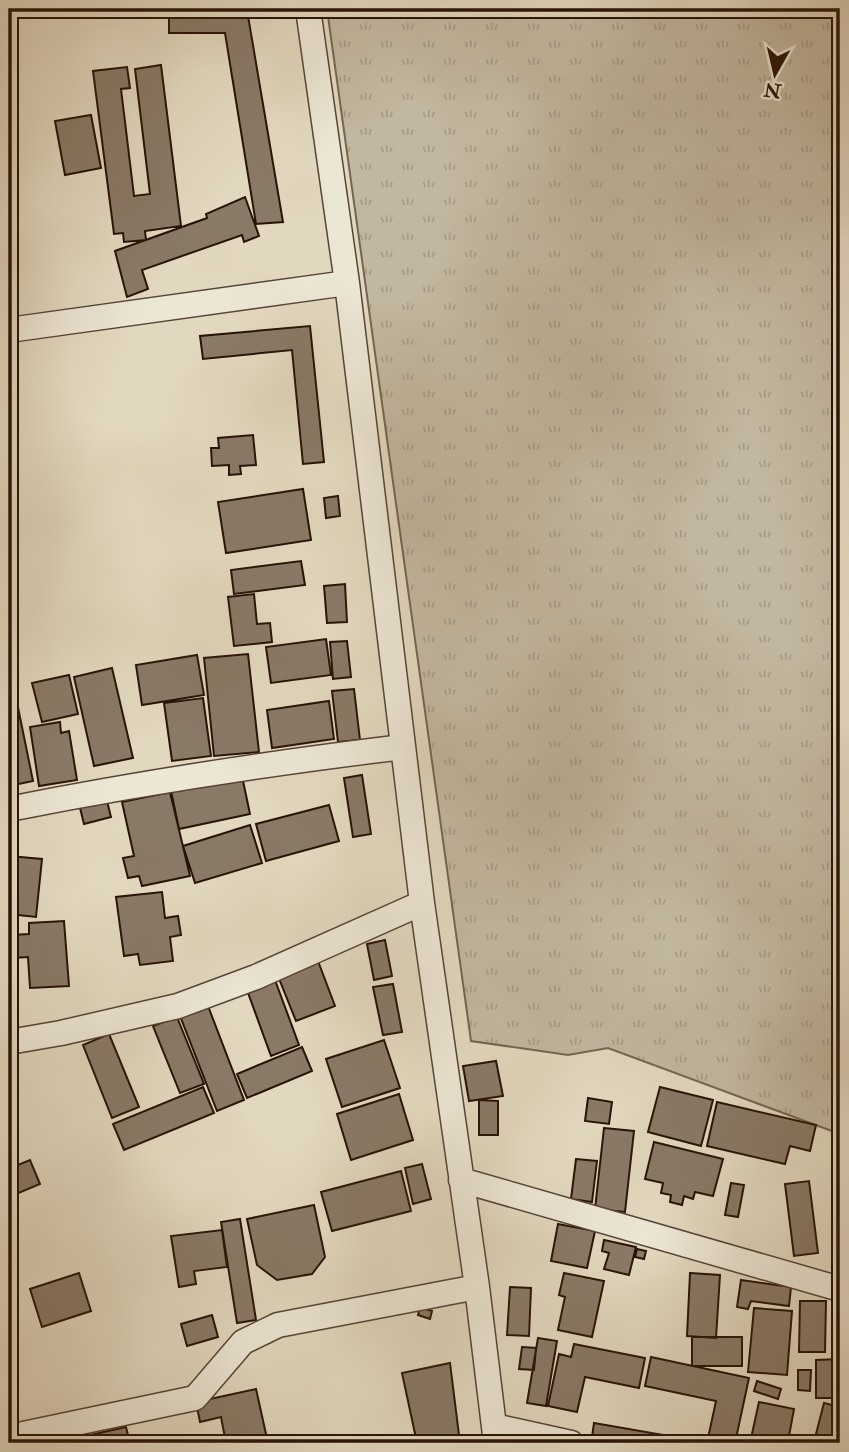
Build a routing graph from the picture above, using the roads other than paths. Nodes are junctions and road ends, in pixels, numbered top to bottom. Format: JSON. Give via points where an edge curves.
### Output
{"nodes":[{"id":1,"x":307,"y":9,"type":"edge"},
{"id":2,"x":347,"y":283,"type":"junction"},
{"id":3,"x":9,"y":330,"type":"edge"},
{"id":4,"x":403,"y":747,"type":"junction"},
{"id":5,"x":9,"y":809,"type":"edge"},
{"id":6,"x":422,"y":903,"type":"junction"},
{"id":7,"x":9,"y":1042,"type":"edge"},
{"id":8,"x":461,"y":1180,"type":"junction"},
{"id":9,"x":477,"y":1287,"type":"junction"},
{"id":10,"x":840,"y":1289,"type":"edge"},
{"id":11,"x":495,"y":1435,"type":"edge"},
{"id":12,"x":9,"y":1437,"type":"edge"},
{"id":13,"x":570,"y":1443,"type":"edge"}],
"edges":[{"from":1,"to":2,"type":"street"},
{"from":2,"to":3,"type":"street"},
{"from":2,"to":4,"type":"street"},
{"from":4,"to":5,"type":"street","via":[[114,788]]},
{"from":4,"to":6,"type":"street"},
{"from":6,"to":7,"type":"street","via":[[256,977],[178,1006]]},
{"from":6,"to":8,"type":"street"},
{"from":8,"to":9,"type":"street"},
{"from":8,"to":10,"type":"street"},
{"from":9,"to":11,"type":"street"},
{"from":9,"to":12,"type":"street","via":[[278,1325],[243,1342],[195,1398]]},
{"from":11,"to":13,"type":"street"}]}
